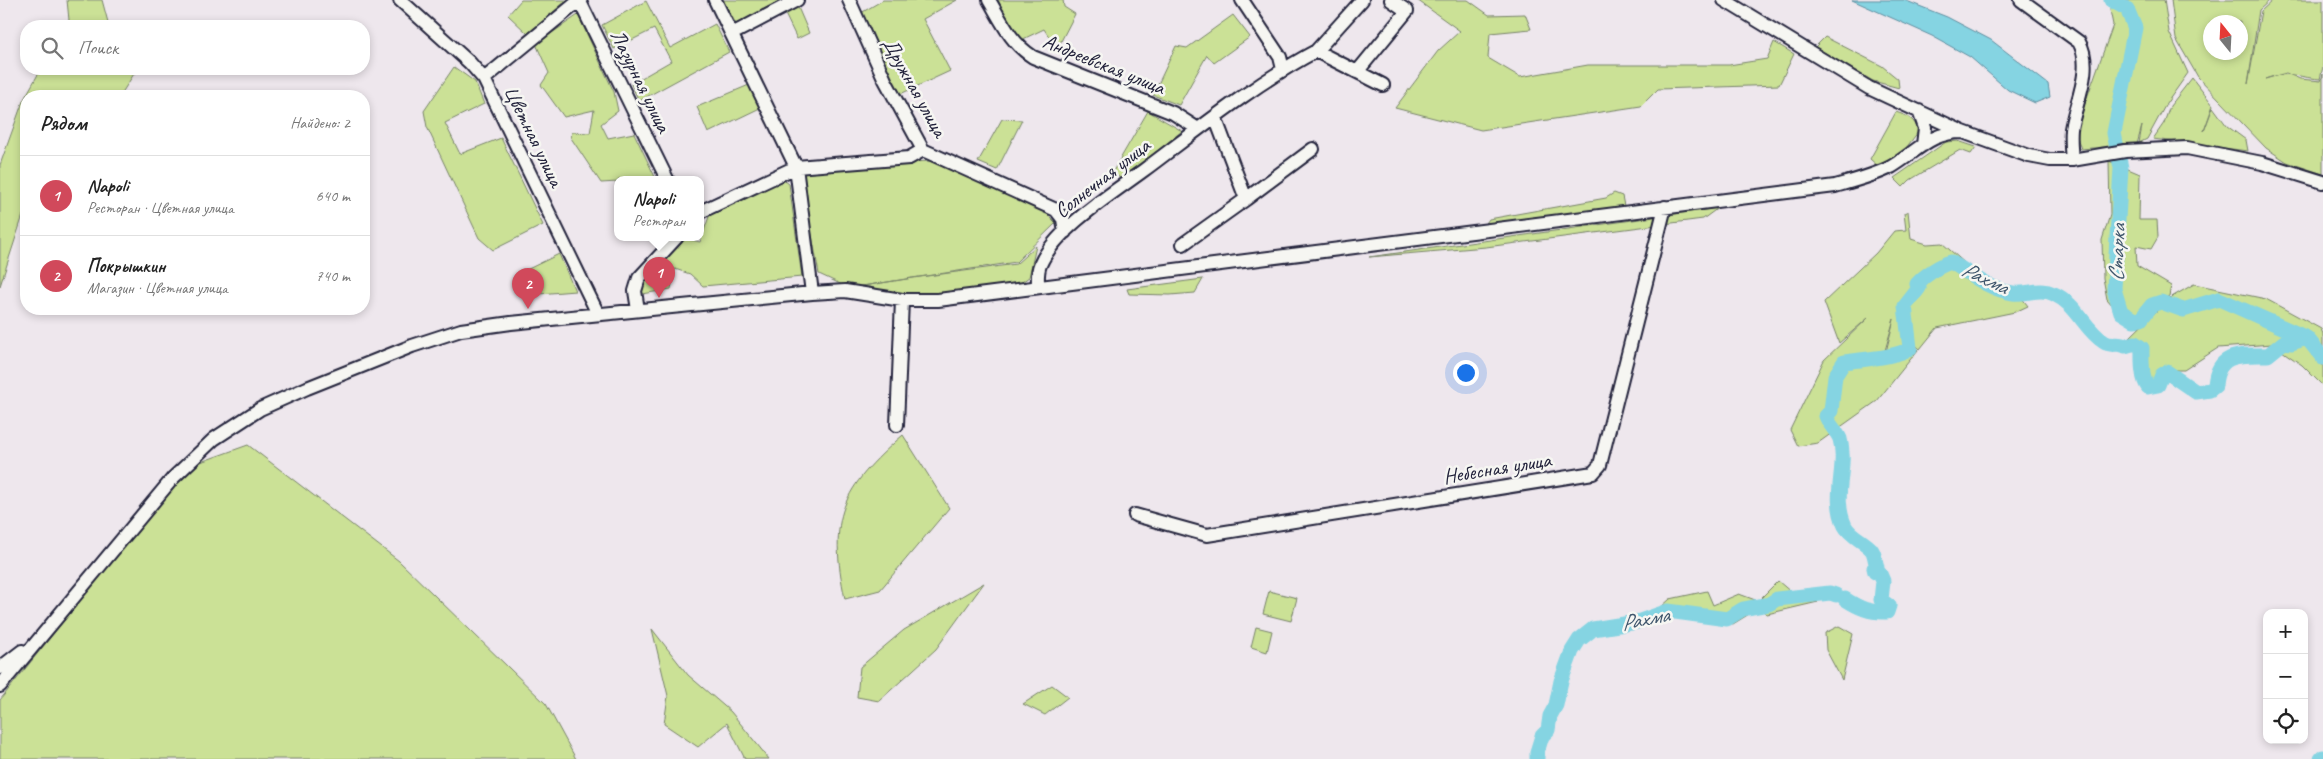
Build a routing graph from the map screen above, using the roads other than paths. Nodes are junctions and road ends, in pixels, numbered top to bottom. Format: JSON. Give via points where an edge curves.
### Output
{"nodes":[{"id":1,"x":400,"y":0,"type":"edge"},
{"id":2,"x":579,"y":0,"type":"edge"},
{"id":3,"x":715,"y":0,"type":"edge"},
{"id":4,"x":797,"y":0,"type":"edge"},
{"id":5,"x":848,"y":0,"type":"edge"},
{"id":6,"x":989,"y":0,"type":"edge"},
{"id":7,"x":1242,"y":0,"type":"edge"},
{"id":8,"x":1362,"y":0,"type":"edge"},
{"id":9,"x":1391,"y":0,"type":"edge"},
{"id":10,"x":1724,"y":0,"type":"edge"},
{"id":11,"x":2021,"y":0,"type":"edge"},
{"id":12,"x":732,"y":34,"type":"junction"},
{"id":13,"x":1316,"y":51,"type":"junction"},
{"id":14,"x":1283,"y":69,"type":"junction"},
{"id":15,"x":1357,"y":72,"type":"junction"},
{"id":16,"x":484,"y":79,"type":"junction"},
{"id":17,"x":1383,"y":85,"type":"dead end"},
{"id":18,"x":1919,"y":111,"type":"junction"},
{"id":19,"x":1215,"y":117,"type":"junction"},
{"id":20,"x":1198,"y":129,"type":"junction"},
{"id":21,"x":1963,"y":132,"type":"junction"},
{"id":22,"x":1923,"y":145,"type":"junction"},
{"id":23,"x":1313,"y":149,"type":"dead end"},
{"id":24,"x":923,"y":150,"type":"junction"},
{"id":25,"x":2072,"y":160,"type":"junction"},
{"id":26,"x":796,"y":167,"type":"junction"},
{"id":27,"x":666,"y":176,"type":"edge"},
{"id":28,"x":2323,"y":182,"type":"edge"},
{"id":29,"x":1246,"y":199,"type":"junction"},
{"id":30,"x":1665,"y":207,"type":"junction"},
{"id":31,"x":704,"y":210,"type":"edge"},
{"id":32,"x":1064,"y":232,"type":"junction"},
{"id":33,"x":673,"y":241,"type":"edge"},
{"id":34,"x":1183,"y":244,"type":"dead end"},
{"id":35,"x":1038,"y":287,"type":"junction"},
{"id":36,"x":812,"y":293,"type":"junction"},
{"id":37,"x":902,"y":300,"type":"junction"},
{"id":38,"x":638,"y":310,"type":"junction"},
{"id":39,"x":598,"y":314,"type":"junction"},
{"id":40,"x":897,"y":425,"type":"dead end"},
{"id":41,"x":1135,"y":515,"type":"dead end"},
{"id":42,"x":42,"y":636,"type":"junction"},
{"id":43,"x":0,"y":668,"type":"edge"},
{"id":44,"x":0,"y":686,"type":"edge"}],
"edges":[{"from":1,"to":16,"type":"street","name":"Цветная улица"},
{"from":2,"to":16,"type":"street"},
{"from":2,"to":27,"type":"street","name":"Лазурная улица"},
{"from":3,"to":12,"type":"street"},
{"from":4,"to":12,"type":"street"},
{"from":5,"to":24,"type":"street","name":"Дружная улица","via":[[885,80]]},
{"from":6,"to":20,"type":"street","name":"Андреевская улица","via":[[1009,35],[1033,58],[1174,113]]},
{"from":7,"to":14,"type":"street","via":[[1280,56]]},
{"from":8,"to":13,"type":"street","name":"Солнечная улица"},
{"from":9,"to":15,"type":"street","via":[[1407,10]]},
{"from":10,"to":18,"type":"street","via":[[1869,88]]},
{"from":11,"to":25,"type":"street","via":[[2079,42],[2083,50],[2084,71],[2071,129]]},
{"from":12,"to":26,"type":"street"},
{"from":13,"to":14,"type":"street","name":"Солнечная улица"},
{"from":13,"to":15,"type":"street"},
{"from":14,"to":19,"type":"street","name":"Солнечная улица"},
{"from":15,"to":17,"type":"street"},
{"from":16,"to":39,"type":"street","name":"Цветная улица"},
{"from":18,"to":21,"type":"street"},
{"from":18,"to":22,"type":"street","via":[[1925,128]]},
{"from":19,"to":20,"type":"street","name":"Солнечная улица"},
{"from":19,"to":29,"type":"street"},
{"from":20,"to":32,"type":"street","name":"Солнечная улица"},
{"from":21,"to":22,"type":"street","via":[[1946,132]]},
{"from":21,"to":25,"type":"street","via":[[2029,156]]},
{"from":22,"to":30,"type":"street","via":[[1888,168],[1834,186]]},
{"from":23,"to":29,"type":"street"},
{"from":24,"to":26,"type":"street","via":[[909,158]]},
{"from":24,"to":32,"type":"street","name":"Дружная улица","via":[[1056,210],[1063,219]]},
{"from":25,"to":28,"type":"street","via":[[2119,152],[2187,148],[2262,163]]},
{"from":26,"to":31,"type":"street"},
{"from":26,"to":36,"type":"street"},
{"from":29,"to":34,"type":"street"},
{"from":30,"to":35,"type":"street"},
{"from":30,"to":41,"type":"street","name":"Небесная улица","via":[[1600,464],[1593,473],[1207,534]]},
{"from":32,"to":35,"type":"street","name":"Солнечная улица","via":[[1041,263]]},
{"from":33,"to":38,"type":"street","via":[[639,278],[635,291]]},
{"from":35,"to":37,"type":"street","via":[[938,300]]},
{"from":36,"to":37,"type":"street","via":[[863,292]]},
{"from":36,"to":38,"type":"street"},
{"from":37,"to":40,"type":"street"},
{"from":38,"to":39,"type":"street"},
{"from":39,"to":42,"type":"street","via":[[482,326],[433,338],[307,388],[241,420],[207,445],[173,478]]},
{"from":42,"to":43,"type":"street"},
{"from":42,"to":44,"type":"street"}]}
